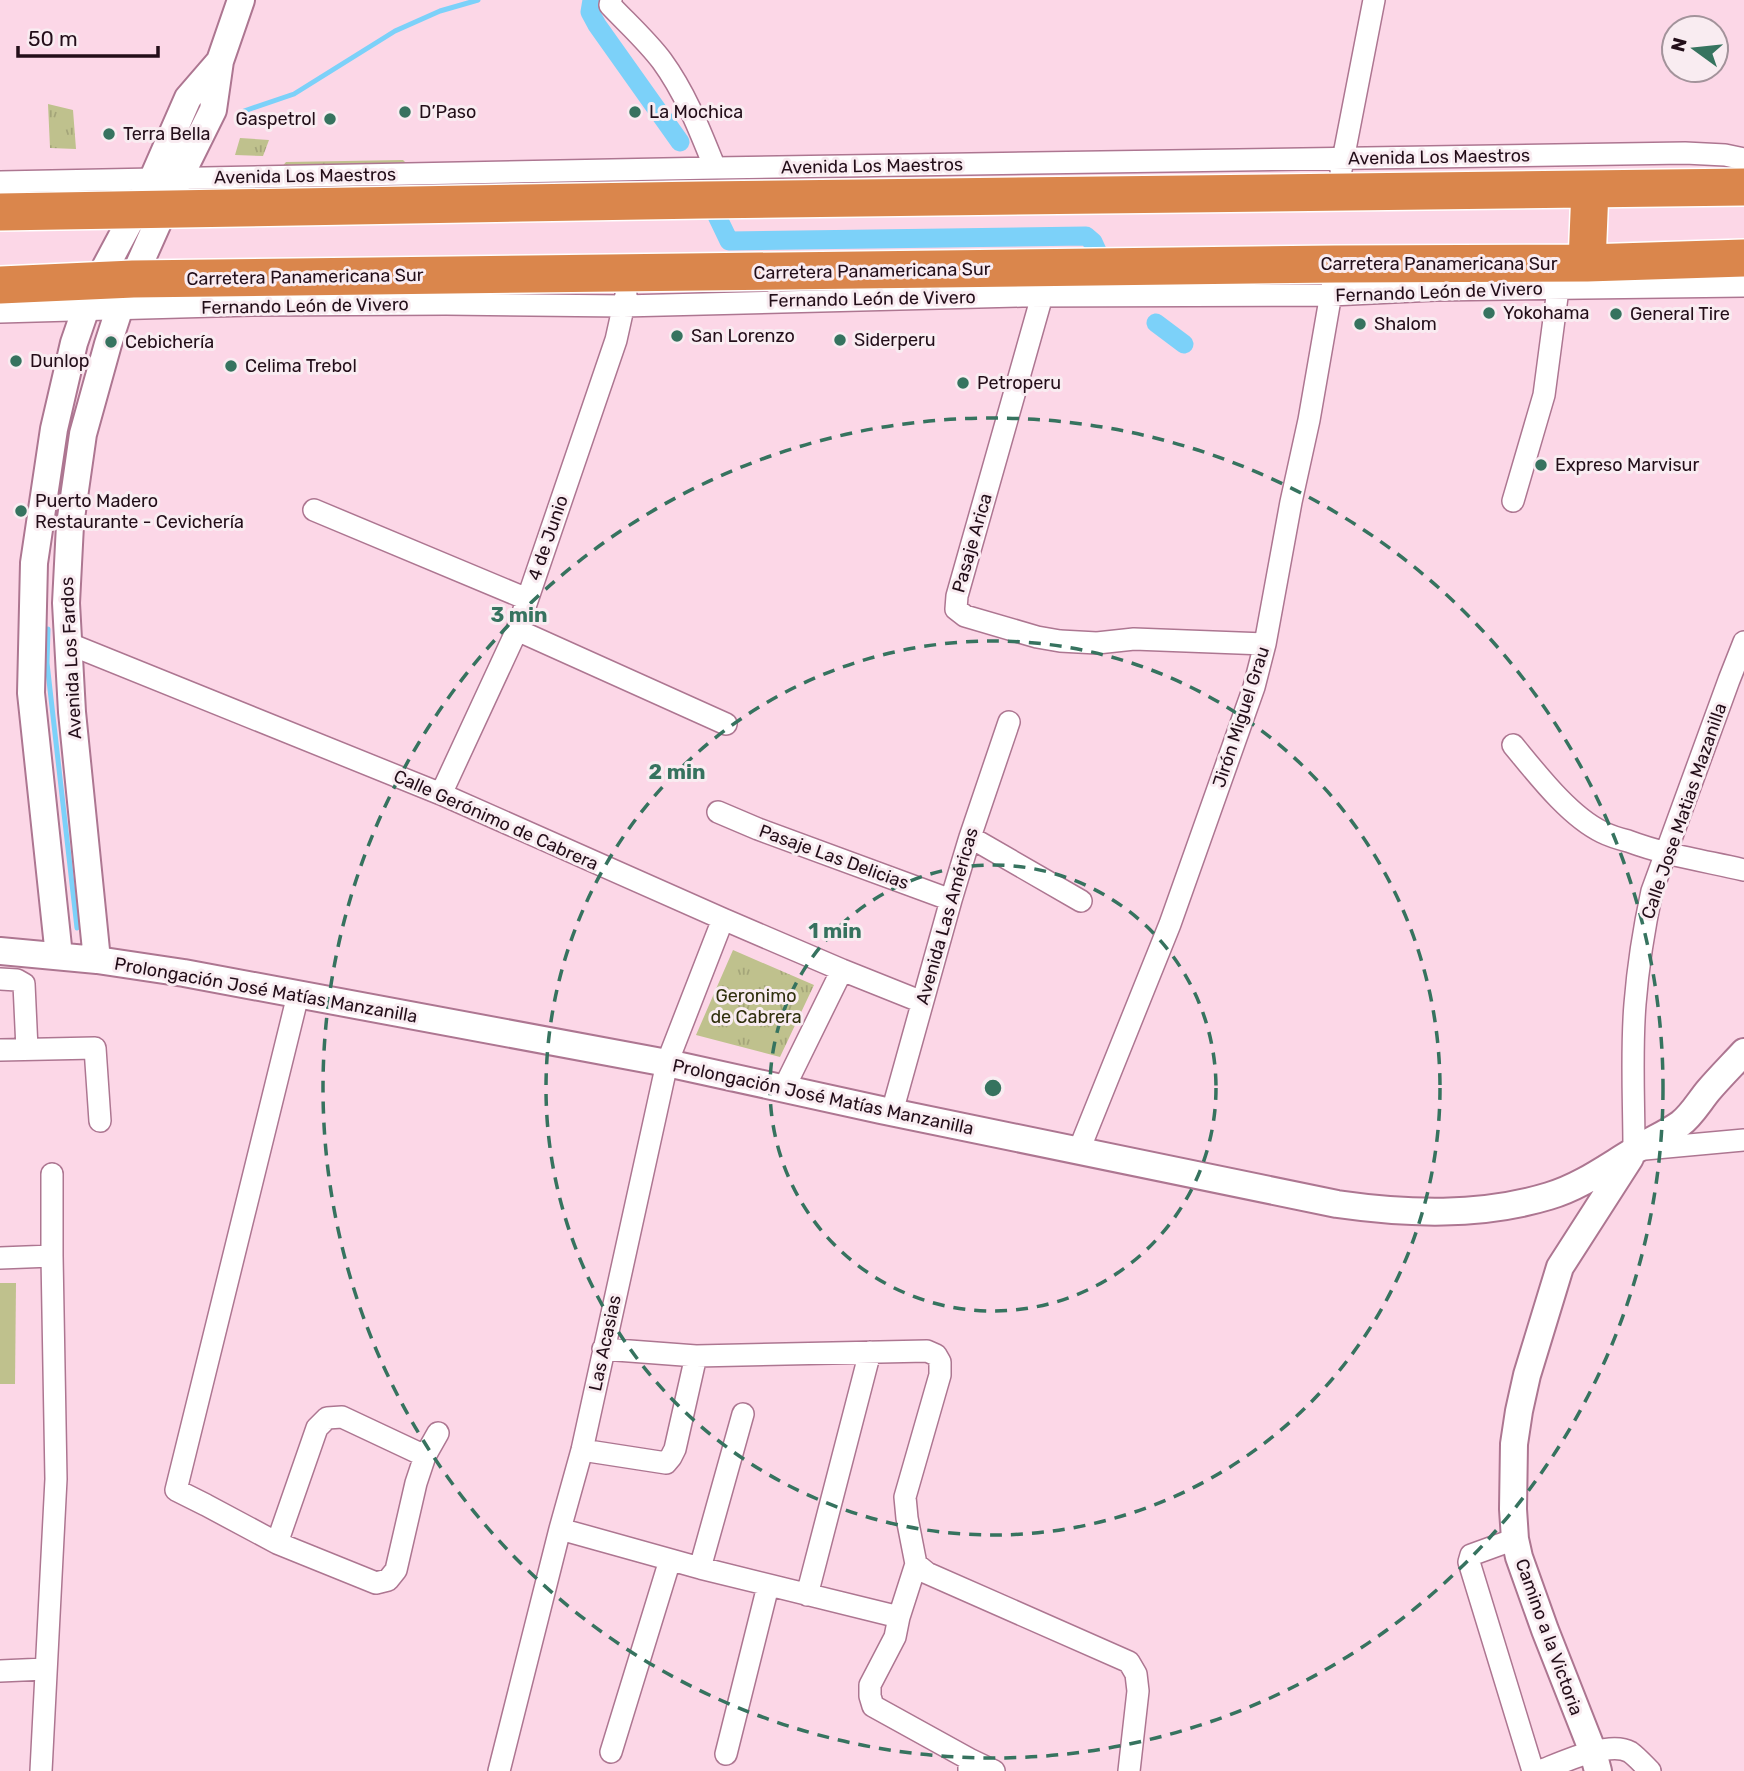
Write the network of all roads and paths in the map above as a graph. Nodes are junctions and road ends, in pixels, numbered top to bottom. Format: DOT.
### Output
graph roads {
  1 [pos="242,0"];
  2 [pos="611,0"];
  3 [pos="1374,0"];
  4 [pos="1744,159"];
  5 [pos="1340,175"];
  6 [pos="0,182"];
  7 [pos="708,184"];
  8 [pos="1744,187"];
  9 [pos="1590,189"];
  10 [pos="158,194"];
  11 [pos="0,212"];
  12 [pos="1744,258"];
  13 [pos="1569,271"];
  14 [pos="1333,280"];
  15 [pos="1051,282"];
  16 [pos="0,285"];
  17 [pos="1744,286"];
  18 [pos="627,290"];
  19 [pos="109,295"];
  20 [pos="0,312"];
  21 [pos="54,429"];
  22 [pos="83,434"];
  23 [pos="1513,501"];
  24 [pos="314,510"];
  25 [pos="527,599"];
  26 [pos="517,630"];
  27 [pos="1744,642"];
  28 [pos="67,643"];
  29 [pos="1265,644"];
  30 [pos="1009,722"];
  31 [pos="726,724"];
  32 [pos="1513,745"];
  33 [pos="441,794"];
  34 [pos="718,812"];
  35 [pos="970,837"];
  36 [pos="1666,852"];
  37 [pos="1744,870"];
  38 [pos="951,900"];
  39 [pos="1081,901"];
  40 [pos="723,919"];
  41 [pos="0,951"];
  42 [pos="59,956"];
  43 [pos="97,960"];
  44 [pos="842,970"];
  45 [pos="0,979"];
  46 [pos="298,995"];
  47 [pos="922,1002"];
  48 [pos="27,1049"];
  49 [pos="0,1050"];
  50 [pos="1744,1052"];
  51 [pos="667,1063"];
  52 [pos="784,1088"];
  53 [pos="892,1112"];
  54 [pos="100,1121"];
  55 [pos="1744,1140"];
  56 [pos="1079,1150"];
  57 [pos="1634,1150"];
  58 [pos="52,1174"];
  59 [pos="52,1256"];
  60 [pos="0,1258"];
  61 [pos="603,1349"];
  62 [pos="870,1352"];
  63 [pos="696,1356"];
  64 [pos="743,1414"];
  65 [pos="438,1433"];
  66 [pos="582,1450"];
  67 [pos="425,1456"];
  68 [pos="560,1529"];
  69 [pos="1515,1539"];
  70 [pos="277,1543"];
  71 [pos="670,1560"];
  72 [pos="916,1564"];
  73 [pos="701,1569"];
  74 [pos="768,1586"];
  75 [pos="807,1595"];
  76 [pos="899,1617"];
  77 [pos="45,1669"];
  78 [pos="0,1671"];
  79 [pos="611,1752"];
  80 [pos="726,1754"];
  81 [pos="1595,1761"];
  82 [pos="969,1765"];
  83 [pos="41,1771"];
  84 [pos="499,1771"];
  85 [pos="994,1771"];
  86 [pos="1129,1771"];
  87 [pos="1533,1771"];
  88 [pos="1539,1771"];
  89 [pos="1650,1771"];
  1 -- 10 [label="street"];
  2 -- 7 [label="street"];
  3 -- 5 [label="street"];
  4 -- 5 [label="street, Avenida Los Maestros"];
  5 -- 7 [label="street, Avenida Los Maestros"];
  5 -- 7 [label="highway"];
  5 -- 9 [label="highway"];
  6 -- 10 [label="street"];
  7 -- 10 [label="highway"];
  8 -- 9 [label="highway"];
  9 -- 13 [label="highway"];
  10 -- 11 [label="highway"];
  10 -- 19 [label="street"];
  10 -- 19 [label="street"];
  12 -- 13 [label="highway, Carretera Panamericana Sur"];
  13 -- 14 [label="highway, Carretera Panamericana Sur"];
  13 -- 17 [label="street, Fernando León de Vivero"];
  13 -- 23 [label="street"];
  14 -- 15 [label="street, Fernando León de Vivero"];
  14 -- 15 [label="highway, Carretera Panamericana Sur"];
  14 -- 29 [label="street, Jirón Miguel Grau"];
  15 -- 18 [label="highway, Carretera Panamericana Sur"];
  15 -- 29 [label="street, Pasaje Arica"];
  16 -- 19 [label="highway, Carretera Panamericana Sur"];
  18 -- 19 [label="highway, Carretera Panamericana Sur"];
  18 -- 25 [label="street, 4 de Junio"];
  19 -- 20 [label="street"];
  19 -- 21 [label="street, Avenida Los Fardos"];
  19 -- 22 [label="street, Avenida Los Fardos"];
  21 -- 22 [label="street"];
  21 -- 42 [label="street, Avenida Los Fardos"];
  22 -- 28 [label="street, Avenida Los Fardos"];
  24 -- 25 [label="street"];
  25 -- 26 [label="street, 4 de Junio"];
  26 -- 31 [label="street"];
  26 -- 33 [label="street, 4 de Junio"];
  27 -- 36 [label="street, Calle Jose Matias Mazanilla"];
  28 -- 33 [label="street, Calle Gerónimo de Cabrera"];
  28 -- 43 [label="street, Avenida Los Fardos"];
  29 -- 56 [label="street, Jirón Miguel Grau"];
  30 -- 35 [label="street, Avenida Las Américas"];
  32 -- 36 [label="street"];
  33 -- 40 [label="street, Calle Gerónimo de Cabrera"];
  34 -- 38 [label="street, Pasaje Las Delicias"];
  35 -- 38 [label="street, Avenida Las Américas"];
  35 -- 39 [label="street"];
  36 -- 37 [label="street"];
  36 -- 57 [label="street, Calle Jose Matias Mazanilla"];
  38 -- 47 [label="street, Avenida Las Américas"];
  40 -- 44 [label="street, Calle Gerónimo de Cabrera"];
  40 -- 51 [label="street, Las Acasias"];
  41 -- 42 [label="street, Prolongación José Matías Manzanilla"];
  42 -- 43 [label="street, Prolongación José Matías Manzanilla"];
  43 -- 46 [label="street, Prolongación José Matías Manzanilla"];
  44 -- 47 [label="street, Calle Gerónimo de Cabrera"];
  44 -- 52 [label="street"];
  45 -- 48 [label="street"];
  46 -- 51 [label="street, Prolongación José Matías Manzanilla"];
  46 -- 70 [label="street"];
  47 -- 53 [label="street, Avenida Las Américas"];
  48 -- 49 [label="street"];
  48 -- 54 [label="street"];
  50 -- 57 [label="street, Prolongación José Matías Manzanilla"];
  51 -- 52 [label="street, Prolongación José Matías Manzanilla"];
  51 -- 61 [label="street, Las Acasias"];
  52 -- 53 [label="street, Prolongación José Matías Manzanilla"];
  53 -- 56 [label="street, Prolongación José Matías Manzanilla"];
  55 -- 57 [label="street"];
  56 -- 57 [label="street, Prolongación José Matías Manzanilla"];
  57 -- 69 [label="street, Camino a la Victoria"];
  58 -- 59 [label="street"];
  59 -- 60 [label="street"];
  59 -- 77 [label="street"];
  61 -- 63 [label="street"];
  61 -- 66 [label="street, Las Acasias"];
  62 -- 63 [label="street"];
  62 -- 72 [label="street"];
  62 -- 75 [label="street"];
  63 -- 66 [label="street"];
  64 -- 73 [label="street"];
  65 -- 67 [label="street"];
  66 -- 68 [label="street, Las Acasias"];
  67 -- 70 [label="street"];
  67 -- 70 [label="street"];
  68 -- 71 [label="street"];
  68 -- 84 [label="street, Las Acasias"];
  69 -- 81 [label="street, Camino a la Victoria"];
  69 -- 87 [label="street"];
  71 -- 73 [label="street"];
  71 -- 79 [label="street"];
  72 -- 76 [label="street"];
  72 -- 86 [label="street"];
  73 -- 74 [label="street"];
  74 -- 75 [label="street"];
  74 -- 80 [label="street"];
  75 -- 76 [label="street"];
  76 -- 82 [label="street"];
  77 -- 78 [label="street"];
  77 -- 83 [label="street"];
  81 -- 88 [label="street"];
  81 -- 89 [label="street"];
  82 -- 85 [label="street"];
}
